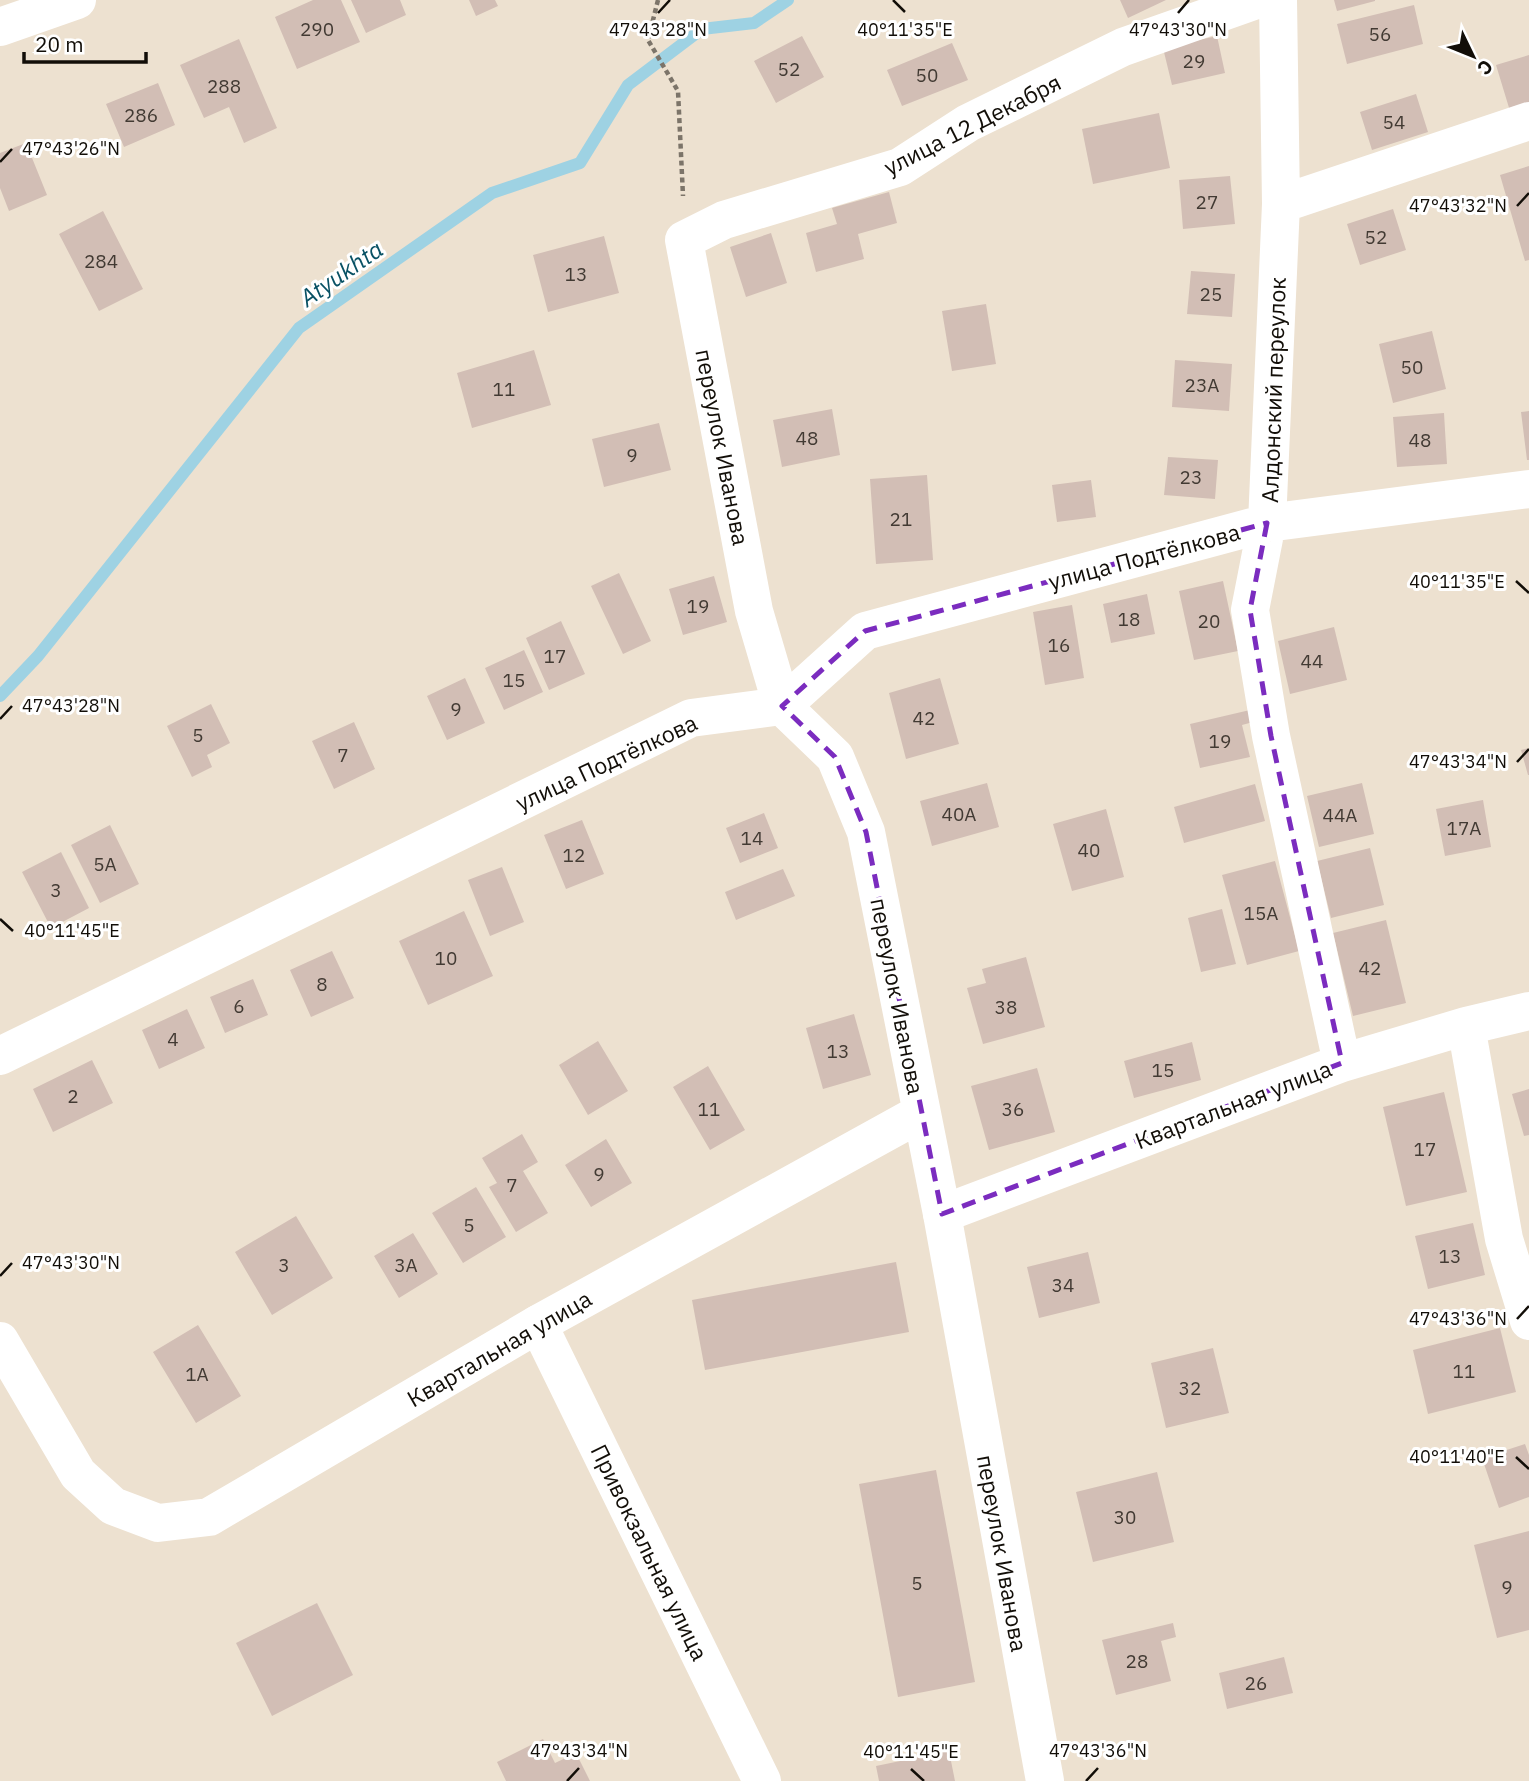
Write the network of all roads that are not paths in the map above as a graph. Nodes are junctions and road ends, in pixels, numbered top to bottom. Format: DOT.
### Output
graph roads {
  1 [pos="77,0"];
  2 [pos="1256,0"];
  3 [pos="1278,0"];
  4 [pos="0,27"];
  5 [pos="1529,121"];
  6 [pos="1281,204"];
  7 [pos="684,240"];
  8 [pos="1529,489"];
  9 [pos="1267,523"];
  10 [pos="782,706"];
  11 [pos="1529,1011"];
  12 [pos="1466,1026"];
  13 [pos="0,1056"];
  14 [pos="1342,1063"];
  15 [pos="921,1113"];
  16 [pos="942,1214"];
  17 [pos="1529,1321"];
  18 [pos="538,1324"];
  19 [pos="0,1341"];
  20 [pos="762,1781"];
  21 [pos="1045,1781"];
  1 -- 4 [label="street"];
  2 -- 7 [label="street, улица 12 Декабря"];
  3 -- 6 [label="street, Алдонский переулок"];
  5 -- 6 [label="street"];
  6 -- 9 [label="street, Алдонский переулок"];
  7 -- 10 [label="street, переулок Иванова"];
  8 -- 9 [label="street, улица Подтёлкова"];
  9 -- 10 [label="street, улица Подтёлкова"];
  9 -- 14 [label="street, Алдонский переулок"];
  10 -- 13 [label="street, улица Подтёлкова"];
  10 -- 15 [label="street, переулок Иванова"];
  11 -- 12 [label="street, Квартальная улица"];
  12 -- 14 [label="street, Квартальная улица"];
  12 -- 17 [label="street"];
  14 -- 16 [label="street, Квартальная улица"];
  15 -- 16 [label="street, переулок Иванова"];
  15 -- 18 [label="street, Квартальная улица"];
  16 -- 21 [label="street, переулок Иванова"];
  18 -- 19 [label="street, Квартальная улица"];
  18 -- 20 [label="street, Привокзальная улица"];
}
